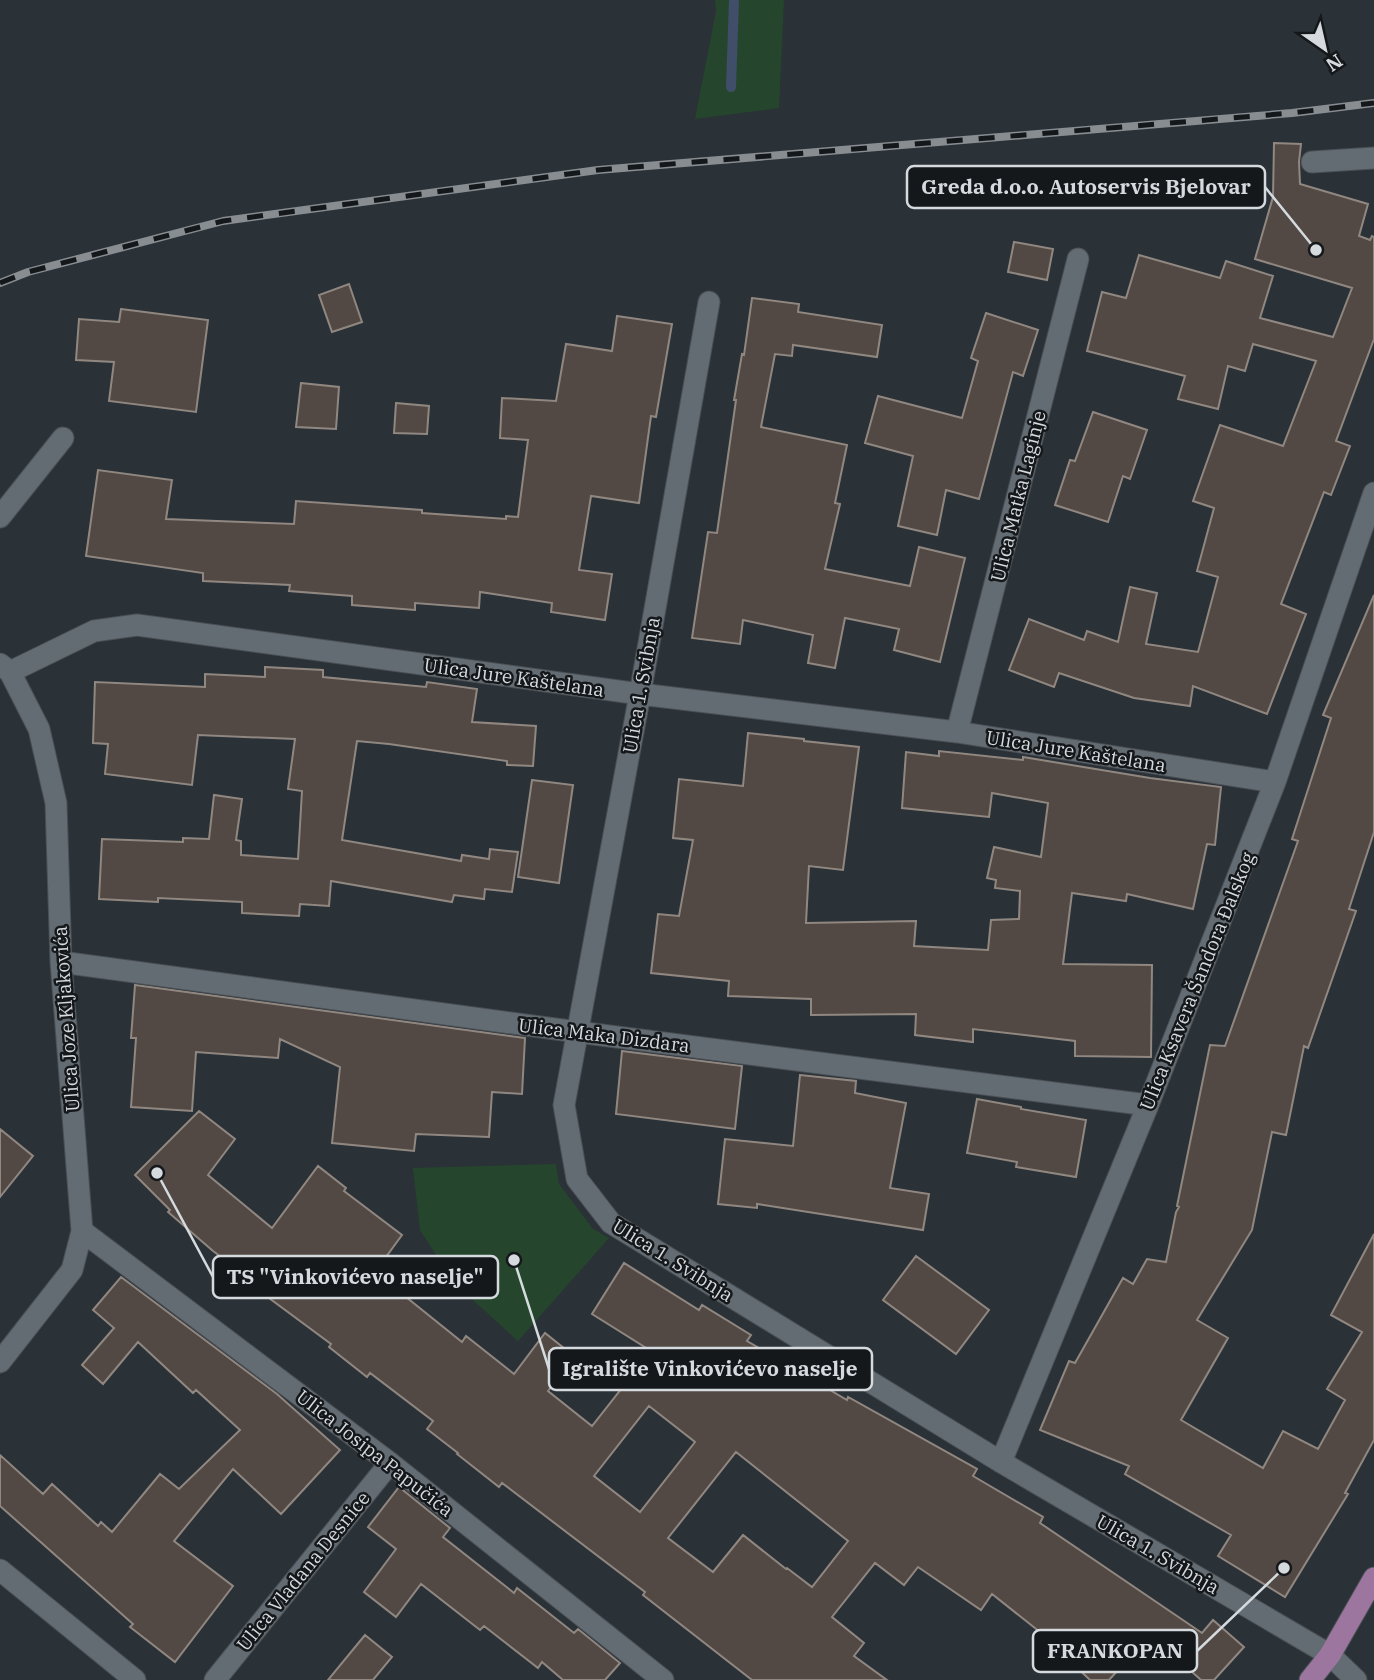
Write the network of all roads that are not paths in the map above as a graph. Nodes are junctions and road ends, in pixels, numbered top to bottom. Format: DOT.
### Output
graph roads {
  1 [pos="1374,158"];
  2 [pos="1312,162"];
  3 [pos="1078,259"];
  4 [pos="709,302"];
  5 [pos="63,438"];
  6 [pos="1374,494"];
  7 [pos="0,517"];
  8 [pos="5,668"];
  9 [pos="640,694"];
  10 [pos="957,732"];
  11 [pos="1275,782"];
  12 [pos="61,962"];
  13 [pos="578,1032"];
  14 [pos="1148,1105"];
  15 [pos="82,1231"];
  16 [pos="0,1361"];
  17 [pos="1001,1462"];
  18 [pos="390,1463"];
  19 [pos="0,1570"];
  20 [pos="1374,1578"];
  21 [pos="1330,1654"];
  22 [pos="135,1680"];
  23 [pos="215,1680"];
  24 [pos="663,1680"];
  25 [pos="1310,1680"];
  26 [pos="1356,1680"];
  1 -- 2 [label="street"];
  3 -- 10 [label="street, Ulica Matka Laginje"];
  4 -- 9 [label="street, Ulica 1. Svibnja"];
  5 -- 7 [label="street"];
  6 -- 11 [label="street, Ulica Ksavera Šandora Đalskog"];
  8 -- 9 [label="street, Ulica Jure Kaštelana"];
  8 -- 12 [label="street, Ulica Joze Kljakovića"];
  9 -- 10 [label="street, Ulica Jure Kaštelana"];
  9 -- 13 [label="street, Ulica 1. Svibnja"];
  10 -- 11 [label="street, Ulica Jure Kaštelana"];
  11 -- 14 [label="street, Ulica Ksavera Šandora Đalskog"];
  12 -- 13 [label="street, Ulica Maka Dizdara"];
  12 -- 15 [label="street, Ulica Joze Kljakovića"];
  13 -- 14 [label="street, Ulica Maka Dizdara"];
  13 -- 17 [label="street, Ulica 1. Svibnja"];
  14 -- 17 [label="street, Ulica Ksavera Šandora Đalskog"];
  15 -- 16 [label="street, Ulica Joze Kljakovića"];
  15 -- 18 [label="street, Ulica Josipa Papučića"];
  17 -- 21 [label="street, Ulica 1. Svibnja"];
  18 -- 23 [label="street, Ulica Vladana Desnice"];
  18 -- 24 [label="street, Ulica Josipa Papučića"];
  19 -- 22 [label="street"];
  20 -- 21 [label="main road"];
  21 -- 25 [label="main road"];
  21 -- 26 [label="street, Ulica 1. Svibnja"];
}
